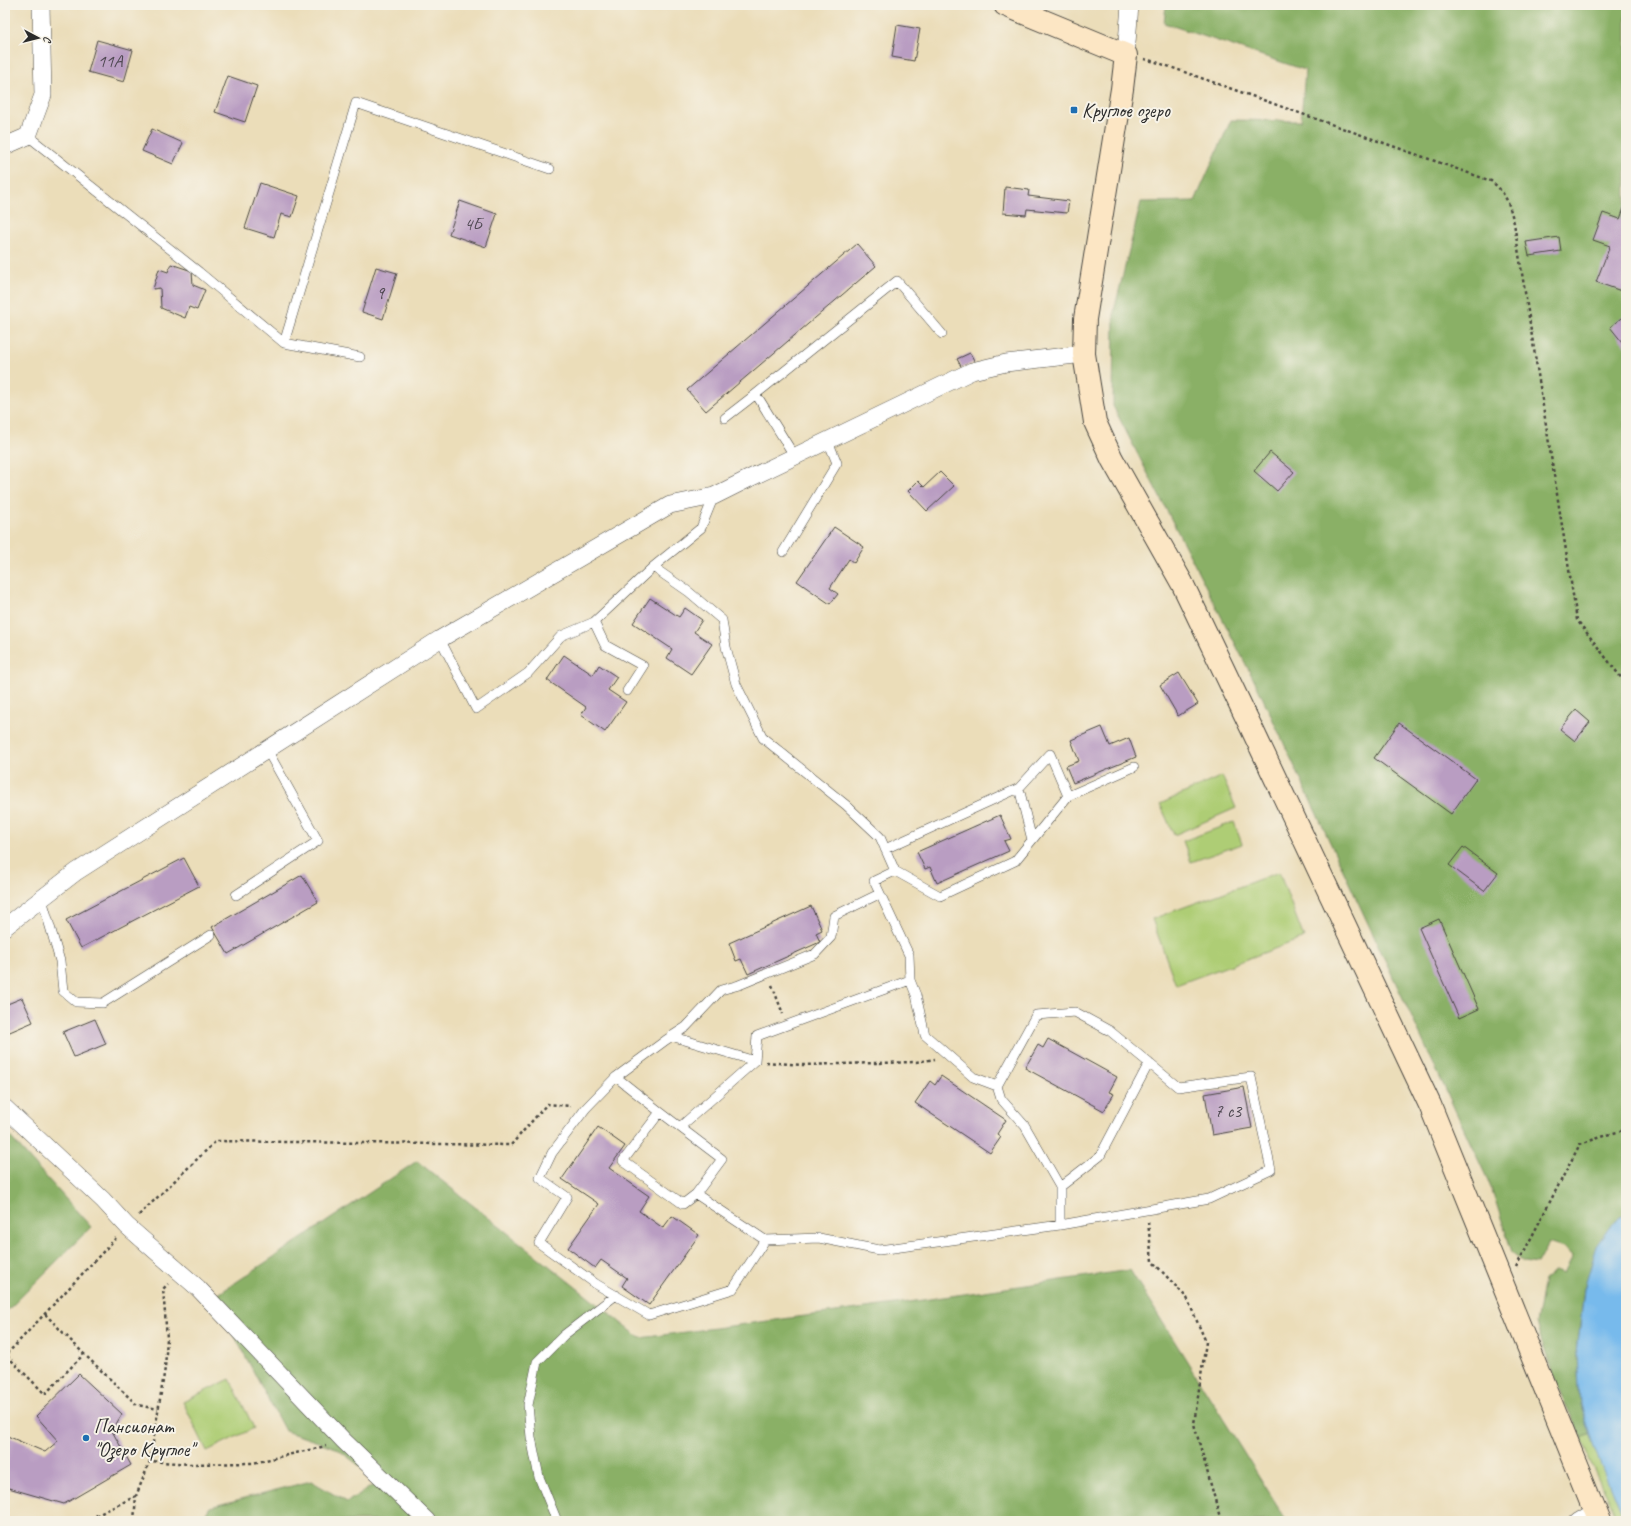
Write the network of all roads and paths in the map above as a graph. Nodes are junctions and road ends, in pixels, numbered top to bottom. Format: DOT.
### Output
graph roads {
  1 [pos="41,5"];
  2 [pos="1005,5"];
  3 [pos="1130,5"];
  4 [pos="1126,55"];
  5 [pos="28,136"];
  6 [pos="5,146"];
  7 [pos="550,170"];
  8 [pos="942,334"];
  9 [pos="284,343"];
  10 [pos="1084,354"];
  11 [pos="360,357"];
  12 [pos="756,394"];
  13 [pos="725,418"];
  14 [pos="828,441"];
  15 [pos="795,457"];
  16 [pos="714,496"];
  17 [pos="783,552"];
  18 [pos="653,567"];
  19 [pos="594,622"];
  20 [pos="440,639"];
  21 [pos="1626,684"];
  22 [pos="627,691"];
  23 [pos="267,750"];
  24 [pos="1134,767"];
  25 [pos="1019,788"];
  26 [pos="1068,796"];
  27 [pos="1032,840"];
  28 [pos="885,849"];
  29 [pos="895,871"];
  30 [pos="879,894"];
  31 [pos="236,895"];
  32 [pos="42,899"];
  33 [pos="5,927"];
  34 [pos="211,935"];
  35 [pos="768,973"];
  36 [pos="910,980"];
  37 [pos="787,1025"];
  38 [pos="671,1036"];
  39 [pos="949,1056"];
  40 [pos="755,1061"];
  41 [pos="1149,1063"];
  42 [pos="616,1077"];
  43 [pos="997,1086"];
  44 [pos="5,1108"];
  45 [pos="586,1108"];
  46 [pos="660,1112"];
  47 [pos="680,1127"];
  48 [pos="1626,1129"];
  49 [pos="1060,1187"];
  50 [pos="696,1194"];
  51 [pos="1147,1210"];
  52 [pos="1060,1225"];
  53 [pos="127,1226"];
  54 [pos="765,1240"];
  55 [pos="179,1272"];
  56 [pos="1504,1288"];
  57 [pos="616,1296"];
  58 [pos="45,1314"];
  59 [pos="84,1354"];
  60 [pos="158,1409"];
  61 [pos="344,1441"];
  62 [pos="150,1461"];
  63 [pos="136,1496"];
  64 [pos="1590,1517"];
  65 [pos="85,1521"];
  66 [pos="134,1521"];
  67 [pos="427,1521"];
  68 [pos="557,1521"];
  69 [pos="1221,1521"];
  1 -- 5 [label="street"];
  2 -- 4 [label="main road"];
  3 -- 4 [label="street"];
  4 -- 10 [label="main road"];
  4 -- 21 [label="path"];
  5 -- 6 [label="street"];
  5 -- 9 [label="lane"];
  7 -- 9 [label="lane"];
  8 -- 12 [label="lane"];
  9 -- 11 [label="lane"];
  10 -- 14 [label="street"];
  10 -- 56 [label="main road"];
  12 -- 13 [label="lane"];
  12 -- 15 [label="lane"];
  14 -- 15 [label="street"];
  14 -- 17 [label="lane"];
  15 -- 16 [label="street"];
  16 -- 18 [label="lane"];
  16 -- 20 [label="street"];
  18 -- 19 [label="lane"];
  18 -- 28 [label="lane"];
  19 -- 20 [label="lane"];
  19 -- 22 [label="lane"];
  20 -- 23 [label="street"];
  23 -- 31 [label="lane"];
  23 -- 32 [label="street"];
  24 -- 26 [label="lane"];
  25 -- 26 [label="lane"];
  25 -- 27 [label="lane"];
  25 -- 28 [label="lane"];
  26 -- 27 [label="lane"];
  27 -- 29 [label="lane"];
  28 -- 29 [label="lane"];
  29 -- 30 [label="lane"];
  30 -- 35 [label="lane"];
  30 -- 36 [label="lane"];
  32 -- 33 [label="street"];
  32 -- 34 [label="lane"];
  35 -- 37 [label="path"];
  35 -- 38 [label="lane"];
  36 -- 37 [label="lane"];
  36 -- 39 [label="lane"];
  37 -- 40 [label="lane"];
  38 -- 40 [label="lane"];
  38 -- 42 [label="lane"];
  39 -- 40 [label="path"];
  39 -- 43 [label="lane"];
  40 -- 47 [label="lane"];
  41 -- 43 [label="lane"];
  41 -- 49 [label="lane"];
  41 -- 51 [label="lane"];
  42 -- 45 [label="lane"];
  42 -- 46 [label="lane"];
  43 -- 49 [label="lane"];
  44 -- 53 [label="street"];
  45 -- 53 [label="path"];
  45 -- 57 [label="lane"];
  46 -- 47 [label="lane"];
  46 -- 50 [label="lane"];
  47 -- 50 [label="lane"];
  48 -- 56 [label="path"];
  49 -- 52 [label="lane"];
  50 -- 54 [label="lane"];
  51 -- 52 [label="lane"];
  51 -- 69 [label="path"];
  52 -- 54 [label="lane"];
  53 -- 55 [label="street"];
  53 -- 58 [label="path"];
  54 -- 57 [label="lane"];
  55 -- 60 [label="path"];
  55 -- 61 [label="street"];
  56 -- 64 [label="main road"];
  57 -- 68 [label="lane"];
  58 -- 59 [label="path"];
  58 -- 59 [label="path"];
  59 -- 60 [label="path"];
  60 -- 62 [label="path"];
  61 -- 62 [label="path"];
  61 -- 67 [label="street"];
  62 -- 63 [label="path"];
  63 -- 65 [label="path"];
  63 -- 66 [label="path"];
}
